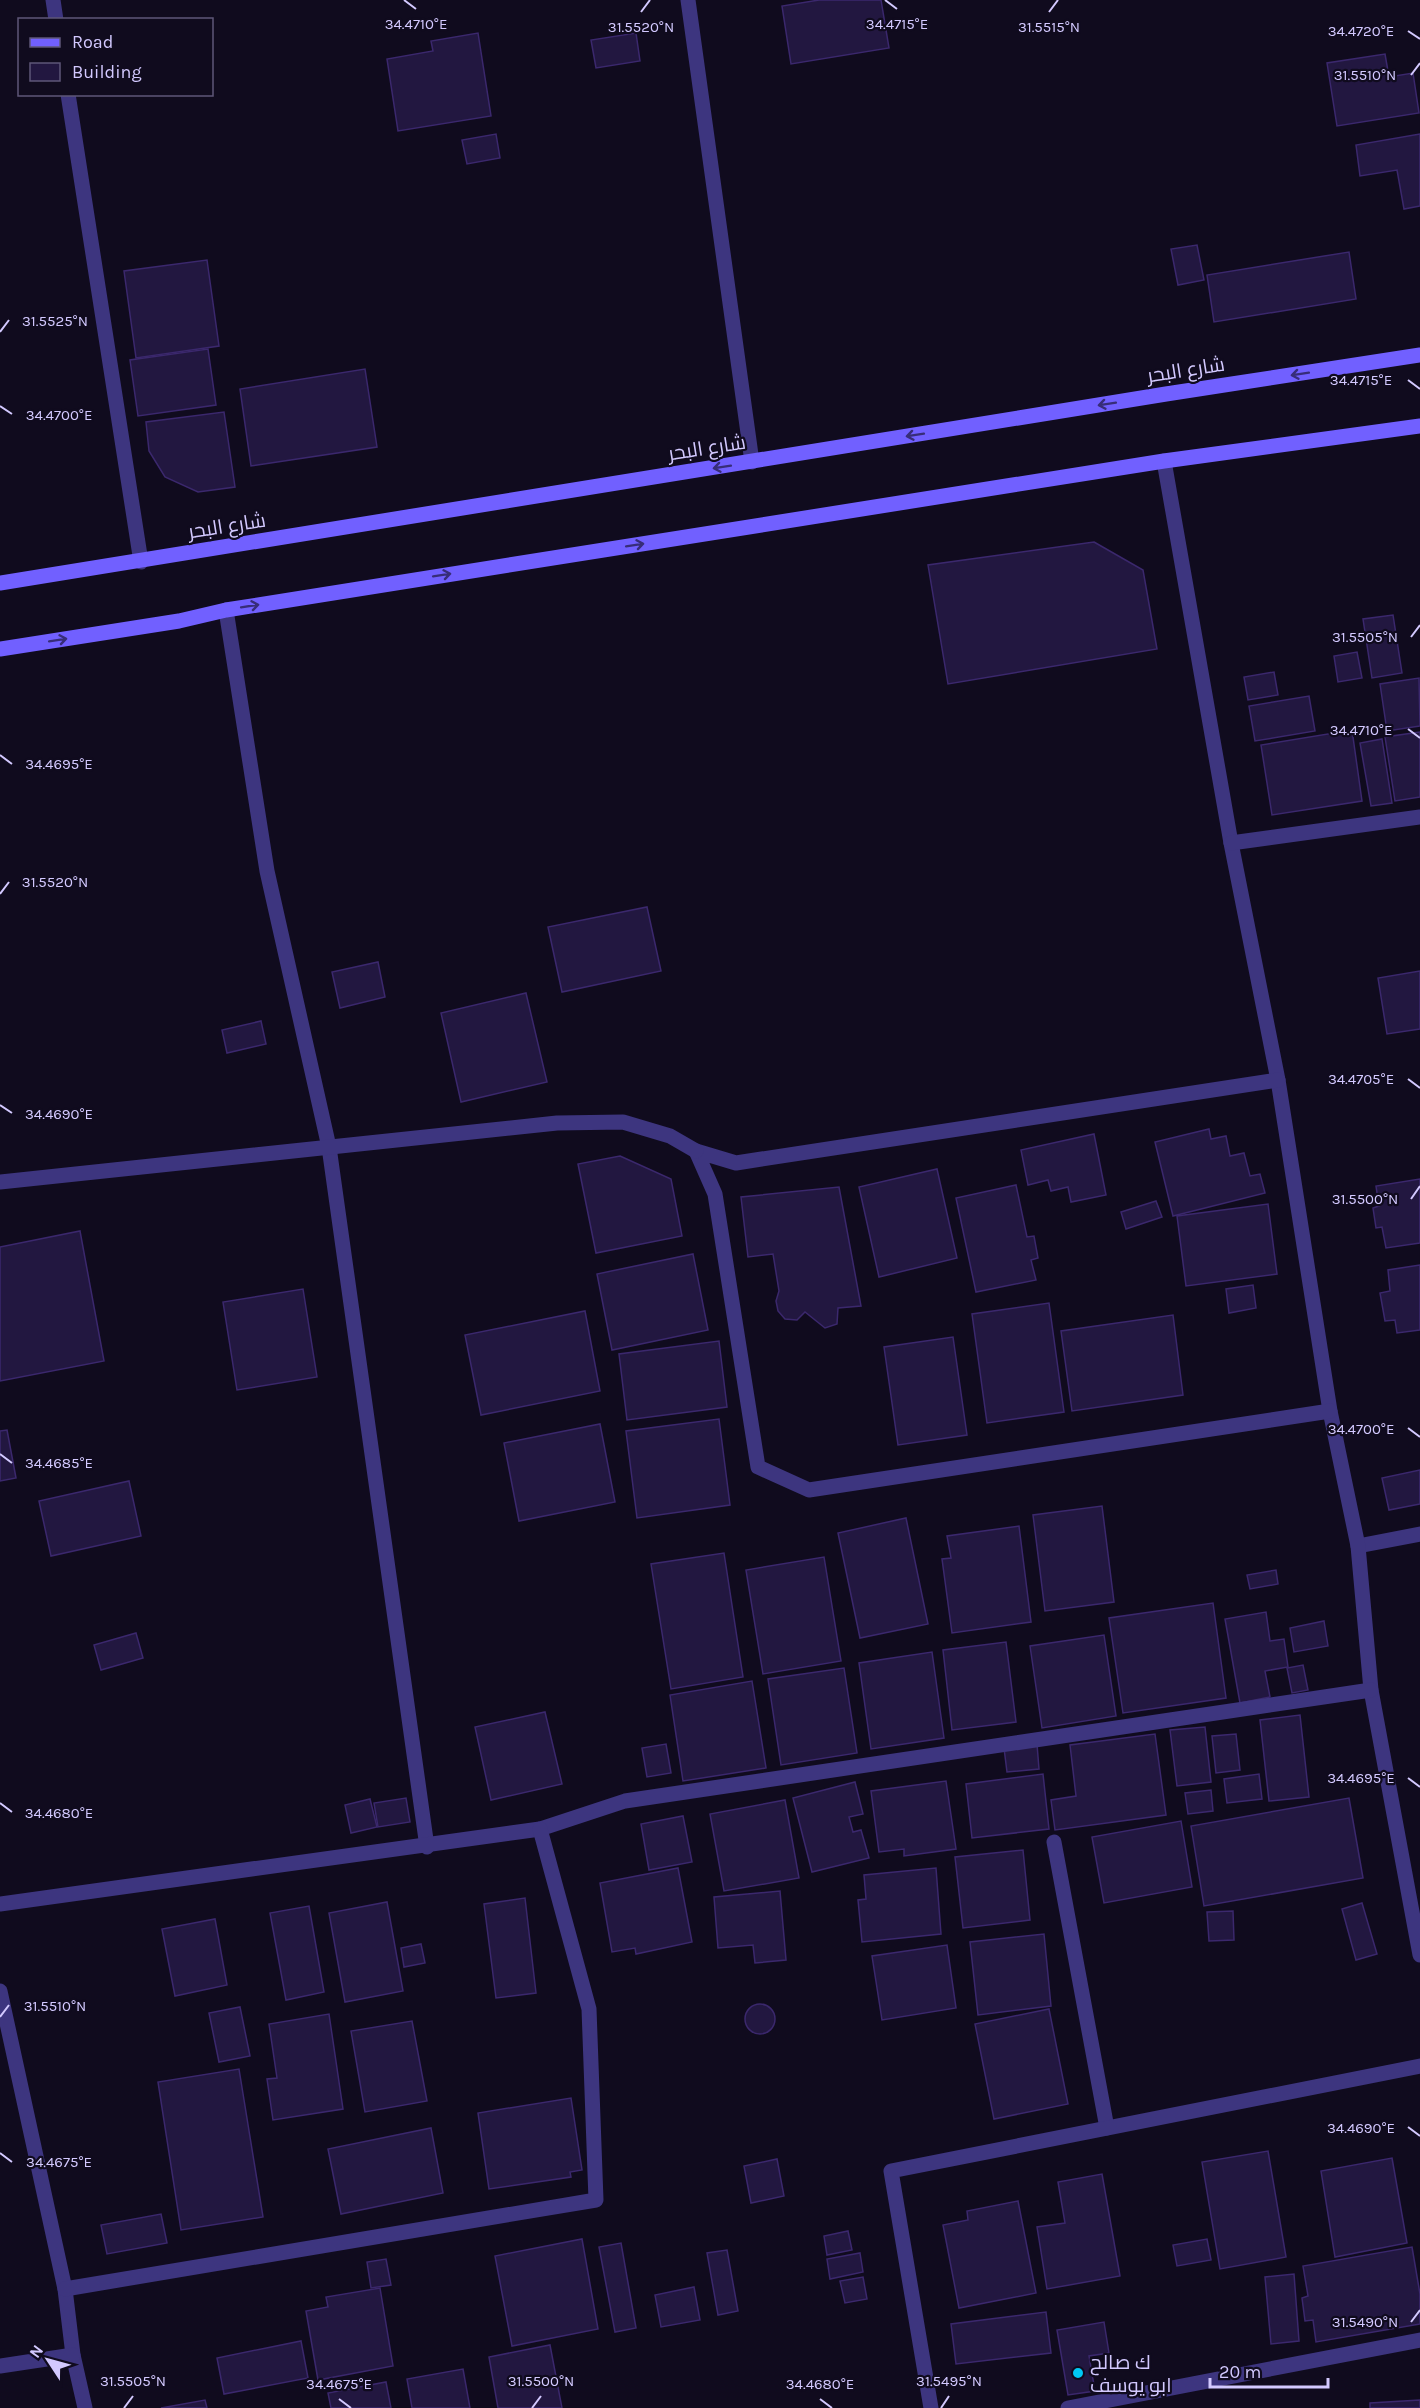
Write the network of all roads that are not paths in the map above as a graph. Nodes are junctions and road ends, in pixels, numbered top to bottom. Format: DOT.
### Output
graph roads {
  1 [pos="53,0"];
  2 [pos="688,0"];
  3 [pos="56,18"];
  4 [pos="68,96"];
  5 [pos="1420,356"];
  6 [pos="1420,426"];
  7 [pos="1164,461"];
  8 [pos="753,462"];
  9 [pos="141,562"];
  10 [pos="0,583"];
  11 [pos="226,610"];
  12 [pos="0,649"];
  13 [pos="1420,817"];
  14 [pos="1231,843"];
  15 [pos="1278,1080"];
  16 [pos="329,1147"];
  17 [pos="696,1151"];
  18 [pos="0,1182"];
  19 [pos="1330,1411"];
  20 [pos="1420,1534"];
  21 [pos="1358,1546"];
  22 [pos="1371,1690"];
  23 [pos="540,1829"];
  24 [pos="1054,1842"];
  25 [pos="427,1847"];
  26 [pos="0,1904"];
  27 [pos="1420,1955"];
  28 [pos="0,1991"];
  29 [pos="1420,2066"];
  30 [pos="1107,2128"];
  31 [pos="65,2289"];
  32 [pos="1420,2340"];
  33 [pos="73,2355"];
  34 [pos="0,2366"];
  35 [pos="85,2408"];
  36 [pos="931,2408"];
  37 [pos="1068,2408"];
  1 -- 3 [label="street"];
  2 -- 8 [label="street"];
  4 -- 9 [label="street"];
  5 -- 8 [label="main road, شارع البحر, one-way"];
  6 -- 7 [label="main road"];
  11 -- 7 [label="main road, one-way"];
  7 -- 14 [label="street"];
  8 -- 9 [label="main road, شارع البحر, one-way"];
  9 -- 10 [label="main road, شارع البحر"];
  12 -- 11 [label="main road, one-way"];
  11 -- 16 [label="street"];
  13 -- 14 [label="street"];
  14 -- 15 [label="street"];
  15 -- 17 [label="street"];
  15 -- 19 [label="street"];
  16 -- 17 [label="street"];
  16 -- 18 [label="street"];
  16 -- 25 [label="street"];
  17 -- 19 [label="street"];
  19 -- 21 [label="street"];
  20 -- 21 [label="street"];
  21 -- 22 [label="street"];
  22 -- 23 [label="street"];
  22 -- 27 [label="street"];
  23 -- 25 [label="street"];
  23 -- 31 [label="street"];
  24 -- 30 [label="street"];
  25 -- 26 [label="street"];
  28 -- 31 [label="street"];
  29 -- 30 [label="street"];
  30 -- 36 [label="street"];
  31 -- 33 [label="street"];
  32 -- 37 [label="street"];
  33 -- 34 [label="street"];
  33 -- 35 [label="street"];
}
